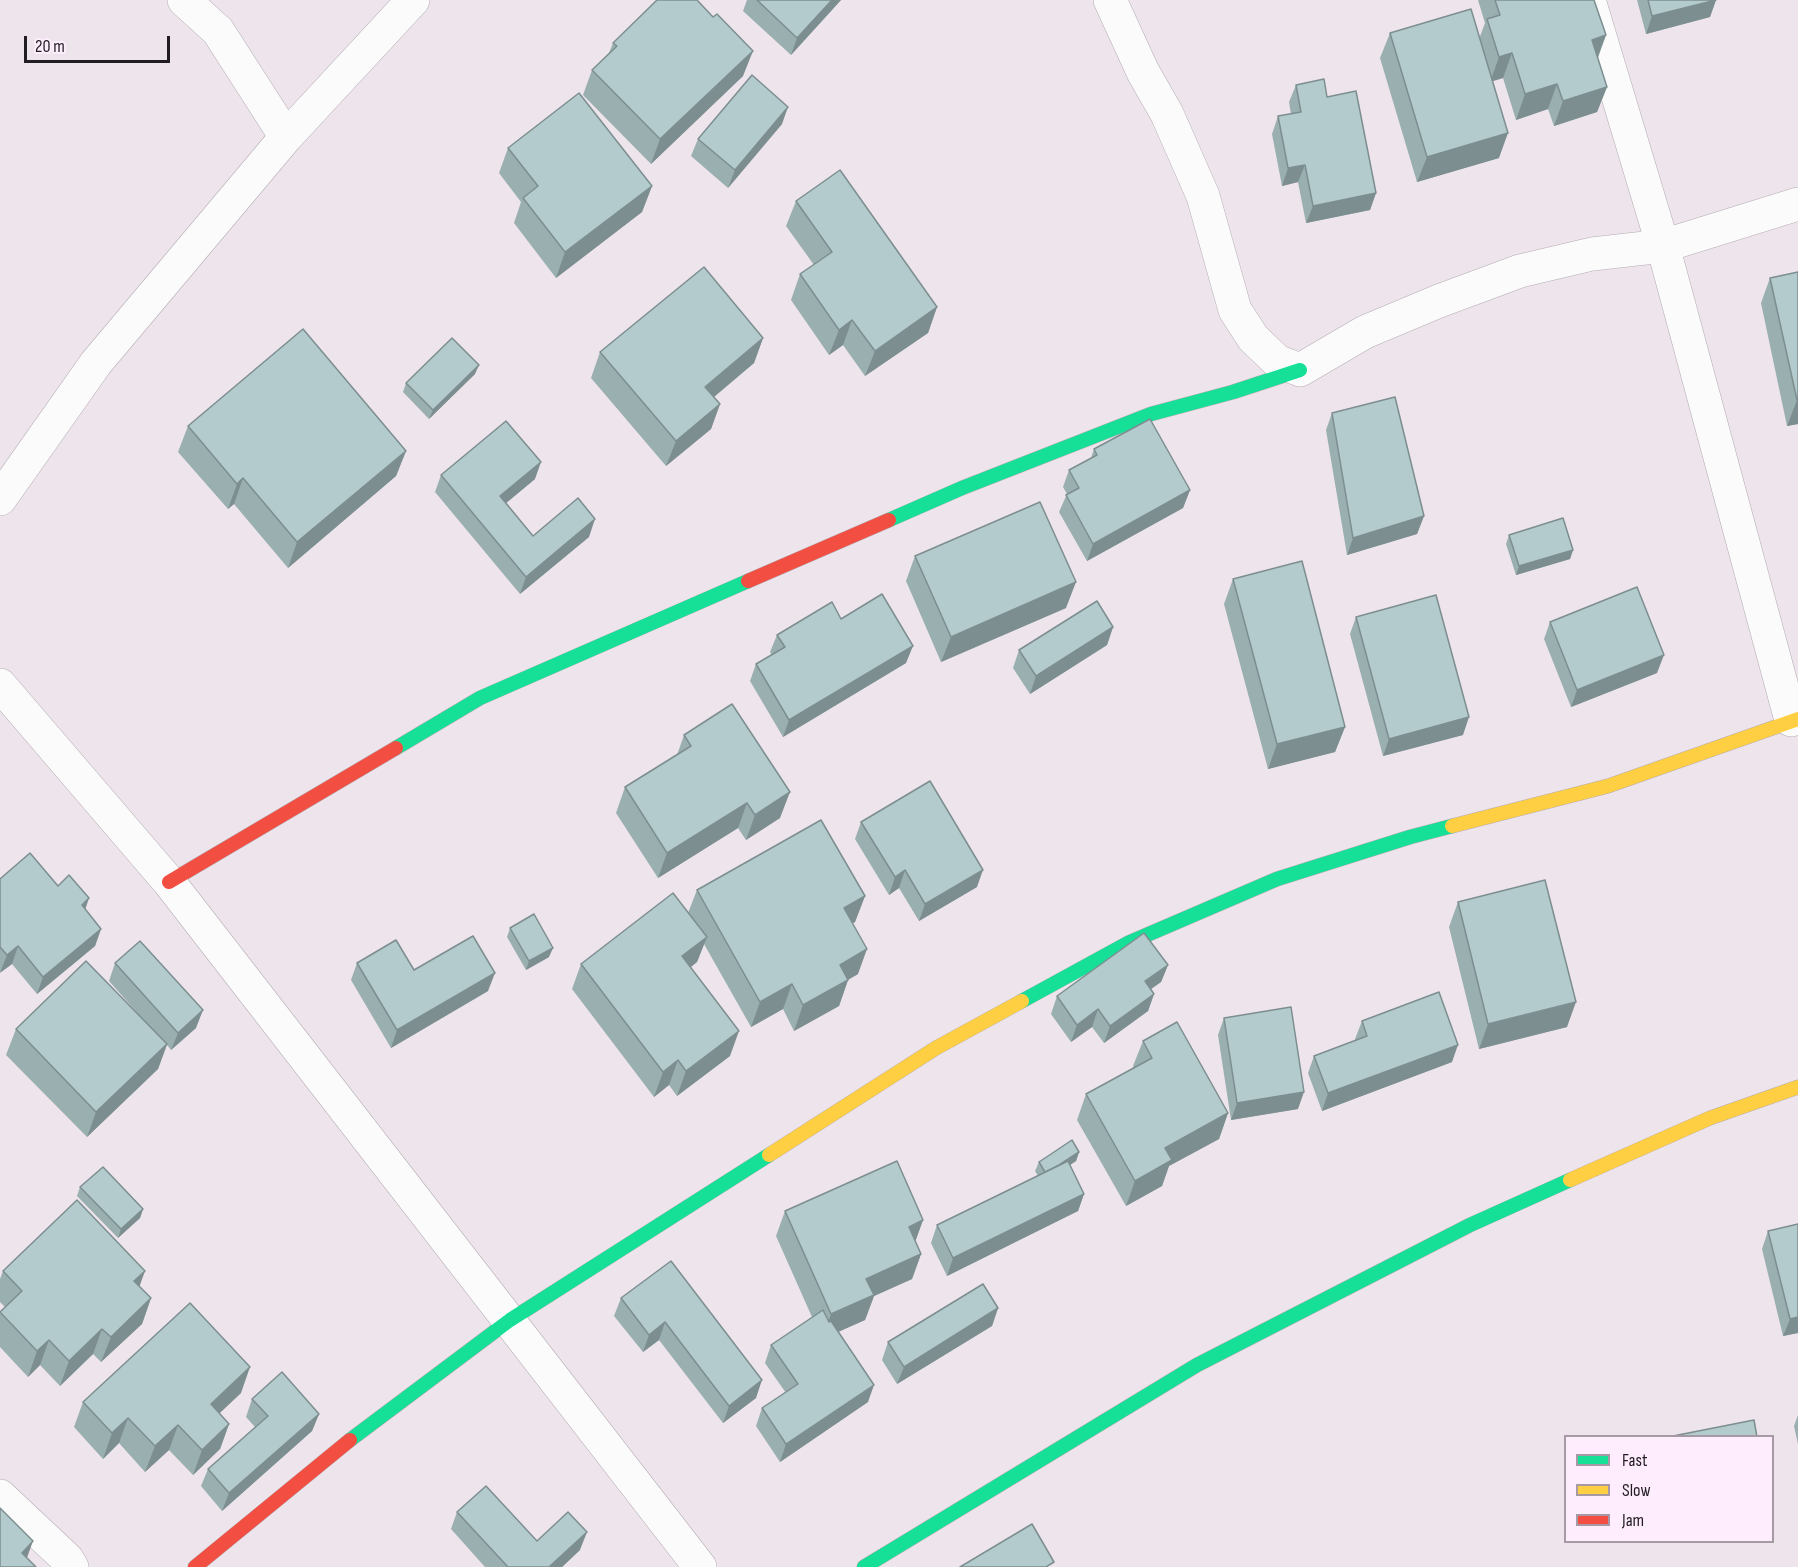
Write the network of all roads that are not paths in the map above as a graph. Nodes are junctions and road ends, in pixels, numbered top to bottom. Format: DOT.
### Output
graph roads {
  1 [pos="184,0"];
  2 [pos="413,0"];
  3 [pos="1110,0"];
  4 [pos="1589,0"];
  5 [pos="286,137"];
  6 [pos="1798,204"];
  7 [pos="1663,246"];
  8 [pos="1300,370"];
  9 [pos="0,499"];
  10 [pos="0,685"];
  11 [pos="1794,720"];
  12 [pos="169,882"];
  13 [pos="1798,1087"];
  14 [pos="510,1320"];
  15 [pos="0,1496"];
  16 [pos="72,1567"];
  17 [pos="195,1567"];
  18 [pos="700,1567"];
  19 [pos="864,1567"];
  1 -- 5 [label="street"];
  2 -- 5 [label="street"];
  3 -- 8 [label="street"];
  4 -- 7 [label="street"];
  5 -- 9 [label="street"];
  6 -- 7 [label="street"];
  7 -- 8 [label="street"];
  7 -- 11 [label="street"];
  8 -- 12 [label="street"];
  10 -- 12 [label="street"];
  11 -- 14 [label="street"];
  12 -- 14 [label="street"];
  13 -- 19 [label="street"];
  14 -- 17 [label="street"];
  14 -- 18 [label="street"];
  15 -- 16 [label="street"];
}
